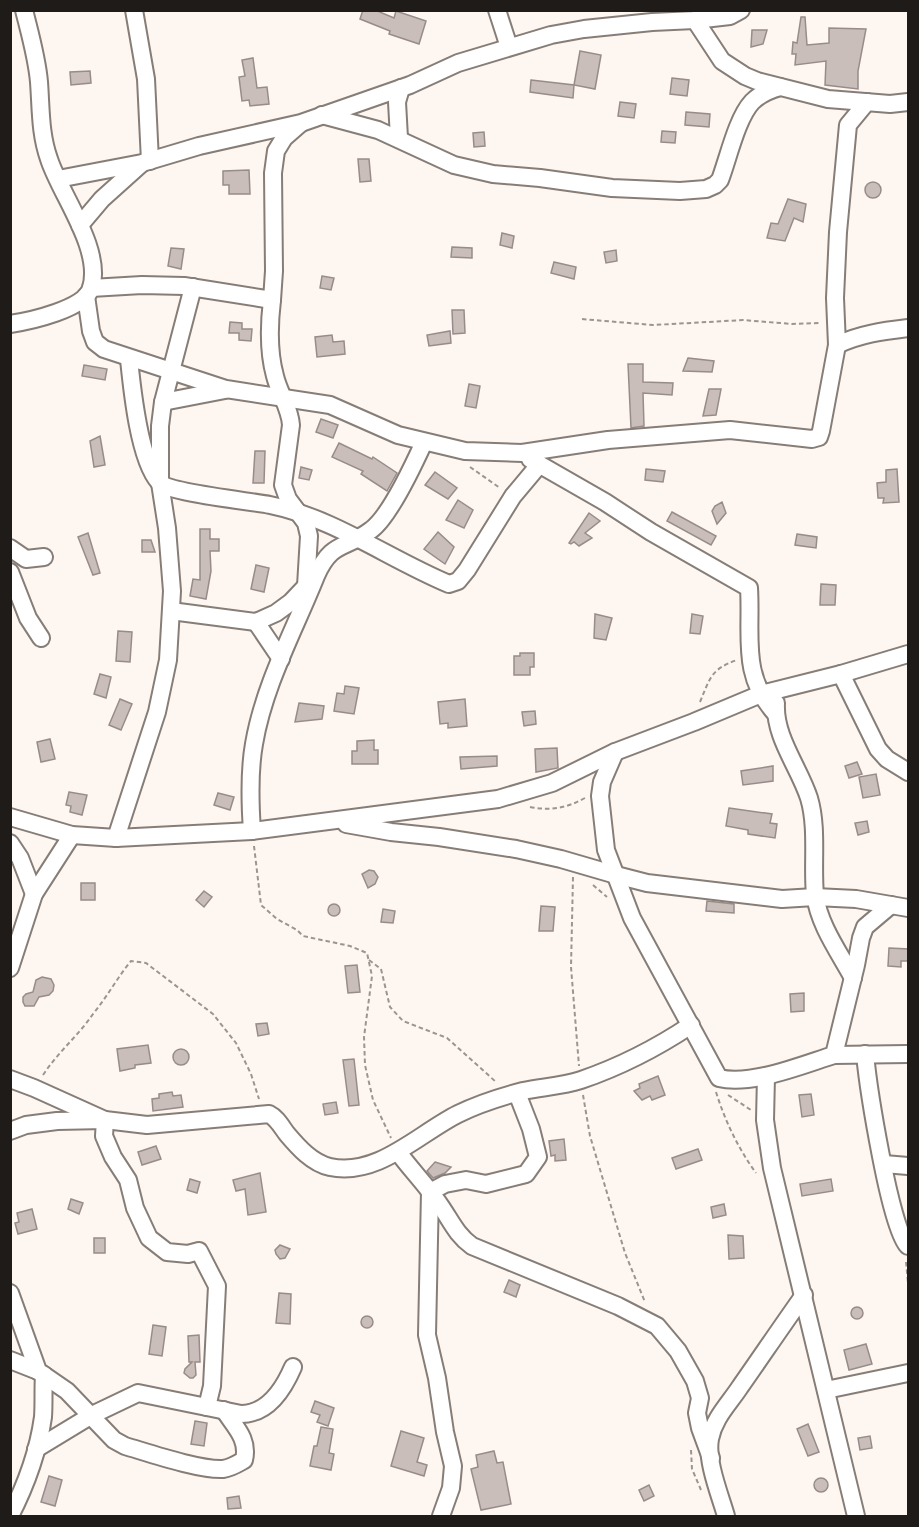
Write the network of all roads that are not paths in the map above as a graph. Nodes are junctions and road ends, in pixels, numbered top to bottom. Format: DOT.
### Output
graph roads {
  1 [pos="24,10"];
  2 [pos="134,10"];
  3 [pos="497,10"];
  4 [pos="741,10"];
  5 [pos="648,16"];
  6 [pos="618,18"];
  7 [pos="695,20"];
  8 [pos="508,47"];
  9 [pos="744,76"];
  10 [pos="780,87"];
  11 [pos="401,88"];
  12 [pos="828,99"];
  13 [pos="867,102"];
  14 [pos="909,102"];
  15 [pos="751,103"];
  16 [pos="321,115"];
  17 [pos="301,123"];
  18 [pos="848,125"];
  19 [pos="399,138"];
  20 [pos="146,162"];
  21 [pos="58,179"];
  22 [pos="80,225"];
  23 [pos="193,287"];
  24 [pos="89,292"];
  25 [pos="272,300"];
  26 [pos="11,325"];
  27 [pos="909,328"];
  28 [pos="837,345"];
  29 [pos="129,359"];
  30 [pos="171,372"];
  31 [pos="226,389"];
  32 [pos="282,398"];
  33 [pos="164,402"];
  34 [pos="424,442"];
  35 [pos="522,453"];
  36 [pos="539,465"];
  37 [pos="160,483"];
  38 [pos="299,512"];
  39 [pos="357,538"];
  40 [pos="10,548"];
  41 [pos="44,557"];
  42 [pos="10,572"];
  43 [pos="311,581"];
  44 [pos="171,610"];
  45 [pos="256,622"];
  46 [pos="41,638"];
  47 [pos="909,654"];
  48 [pos="281,659"];
  49 [pos="841,674"];
  50 [pos="780,688"];
  51 [pos="761,694"];
  52 [pos="776,714"];
  53 [pos="615,752"];
  54 [pos="909,772"];
  55 [pos="10,817"];
  56 [pos="330,821"];
  57 [pos="252,831"];
  58 [pos="72,835"];
  59 [pos="116,838"];
  60 [pos="10,843"];
  61 [pos="616,875"];
  62 [pos="34,894"];
  63 [pos="815,897"];
  64 [pos="891,905"];
  65 [pos="909,908"];
  66 [pos="10,968"];
  67 [pos="853,978"];
  68 [pos="691,1025"];
  69 [pos="909,1053"];
  70 [pos="865,1054"];
  71 [pos="834,1055"];
  72 [pos="766,1076"];
  73 [pos="10,1079"];
  74 [pos="517,1093"];
  75 [pos="105,1120"];
  76 [pos="10,1131"];
  77 [pos="398,1152"];
  78 [pos="884,1164"];
  79 [pos="909,1166"];
  80 [pos="430,1192"];
  81 [pos="909,1246"];
  82 [pos="10,1293"];
  83 [pos="804,1295"];
  84 [pos="10,1360"];
  85 [pos="293,1367"];
  86 [pos="10,1369"];
  87 [pos="41,1373"];
  88 [pos="909,1373"];
  89 [pos="826,1390"];
  90 [pos="207,1407"];
  91 [pos="224,1410"];
  92 [pos="92,1415"];
  93 [pos="36,1449"];
  94 [pos="711,1458"];
  95 [pos="10,1516"];
  96 [pos="441,1516"];
  97 [pos="726,1516"];
  98 [pos="856,1516"];
  1 -- 21 [label="street"];
  2 -- 20 [label="street"];
  3 -- 8 [label="street"];
  4 -- 7 [label="street"];
  5 -- 6 [label="street"];
  5 -- 7 [label="street"];
  6 -- 8 [label="street"];
  7 -- 9 [label="street"];
  8 -- 11 [label="street"];
  9 -- 10 [label="street"];
  9 -- 15 [label="street"];
  10 -- 12 [label="street"];
  10 -- 15 [label="street"];
  11 -- 16 [label="street"];
  11 -- 19 [label="street"];
  12 -- 13 [label="street"];
  12 -- 18 [label="street"];
  13 -- 14 [label="street"];
  13 -- 18 [label="street"];
  15 -- 19 [label="street"];
  16 -- 17 [label="street"];
  16 -- 19 [label="street"];
  17 -- 20 [label="street"];
  17 -- 25 [label="street"];
  18 -- 28 [label="street"];
  20 -- 21 [label="street"];
  20 -- 22 [label="street"];
  21 -- 22 [label="street"];
  22 -- 24 [label="street"];
  23 -- 24 [label="street"];
  23 -- 25 [label="street"];
  23 -- 30 [label="street"];
  24 -- 26 [label="street"];
  24 -- 29 [label="street"];
  25 -- 32 [label="street"];
  27 -- 28 [label="street"];
  28 -- 35 [label="street"];
  29 -- 30 [label="street"];
  29 -- 37 [label="street"];
  30 -- 31 [label="street"];
  30 -- 33 [label="street"];
  31 -- 32 [label="street"];
  31 -- 33 [label="street"];
  32 -- 34 [label="street"];
  32 -- 38 [label="street"];
  33 -- 37 [label="street"];
  34 -- 35 [label="street"];
  34 -- 39 [label="street"];
  35 -- 36 [label="street"];
  36 -- 39 [label="street"];
  36 -- 51 [label="street"];
  37 -- 38 [label="street"];
  37 -- 44 [label="street"];
  38 -- 39 [label="street"];
  38 -- 43 [label="street"];
  39 -- 43 [label="street"];
  40 -- 41 [label="street"];
  42 -- 46 [label="street"];
  43 -- 45 [label="street"];
  43 -- 48 [label="street"];
  44 -- 45 [label="street"];
  44 -- 59 [label="street"];
  45 -- 48 [label="street"];
  47 -- 49 [label="street"];
  48 -- 57 [label="street"];
  49 -- 50 [label="street"];
  49 -- 54 [label="street"];
  50 -- 51 [label="street"];
  50 -- 52 [label="street"];
  51 -- 52 [label="street"];
  51 -- 53 [label="street"];
  52 -- 63 [label="street"];
  53 -- 56 [label="street"];
  53 -- 61 [label="street"];
  55 -- 58 [label="street"];
  56 -- 57 [label="street"];
  56 -- 61 [label="street"];
  57 -- 59 [label="street"];
  58 -- 59 [label="street"];
  58 -- 62 [label="street"];
  60 -- 62 [label="street"];
  61 -- 63 [label="street"];
  61 -- 68 [label="street"];
  62 -- 66 [label="street"];
  63 -- 64 [label="street"];
  63 -- 67 [label="street"];
  64 -- 65 [label="street"];
  64 -- 67 [label="street"];
  67 -- 71 [label="street"];
  68 -- 72 [label="street"];
  68 -- 74 [label="street"];
  69 -- 70 [label="street"];
  70 -- 71 [label="street"];
  70 -- 78 [label="street"];
  71 -- 72 [label="street"];
  72 -- 83 [label="street"];
  73 -- 75 [label="street"];
  74 -- 77 [label="street"];
  74 -- 80 [label="street"];
  75 -- 76 [label="street"];
  75 -- 77 [label="street"];
  75 -- 90 [label="street"];
  77 -- 80 [label="street"];
  78 -- 79 [label="street"];
  78 -- 81 [label="street"];
  80 -- 94 [label="street"];
  80 -- 96 [label="street"];
  82 -- 87 [label="street"];
  83 -- 89 [label="street"];
  83 -- 94 [label="street"];
  84 -- 87 [label="street"];
  85 -- 91 [label="street"];
  86 -- 87 [label="street"];
  87 -- 92 [label="street"];
  87 -- 93 [label="street"];
  88 -- 89 [label="street"];
  89 -- 98 [label="street"];
  90 -- 91 [label="street"];
  90 -- 92 [label="street"];
  91 -- 92 [label="street"];
  92 -- 93 [label="street"];
  93 -- 95 [label="street"];
  94 -- 97 [label="street"];
}
